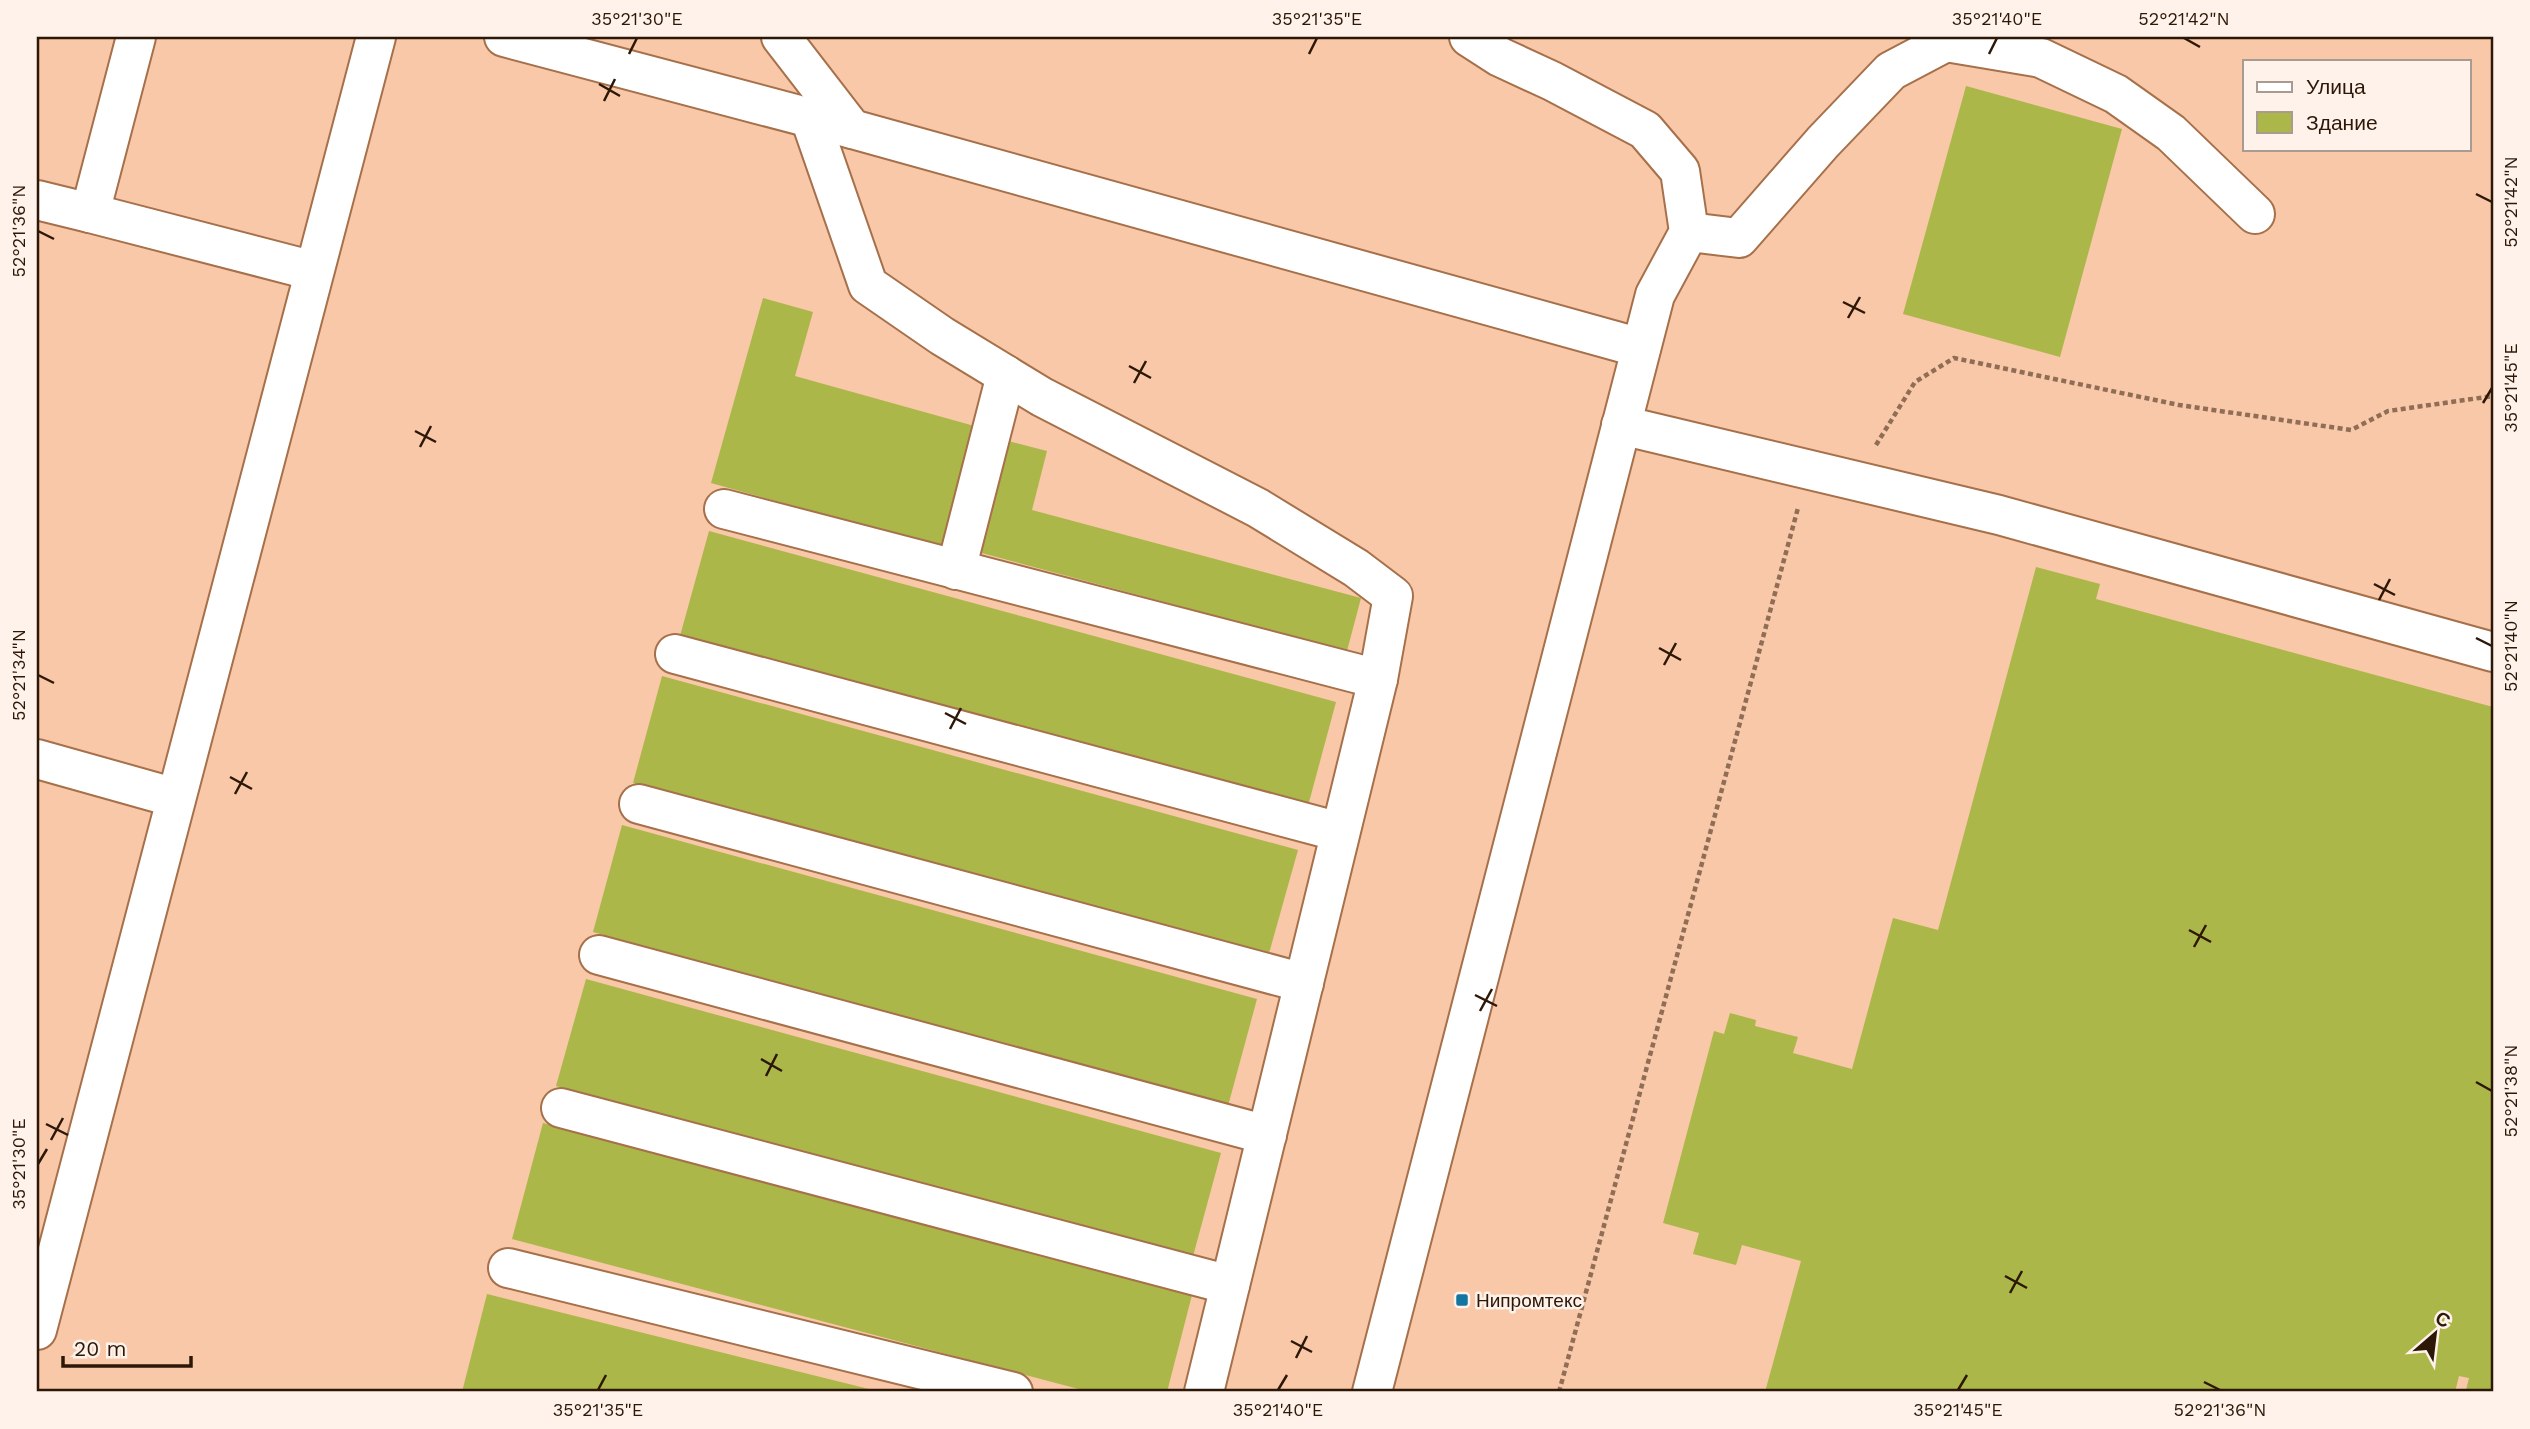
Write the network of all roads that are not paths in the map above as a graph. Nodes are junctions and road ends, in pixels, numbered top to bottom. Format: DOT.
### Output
graph roads {
  1 [pos="135,37"];
  2 [pos="376,37"];
  3 [pos="505,37"];
  4 [pos="781,37"];
  5 [pos="1469,37"];
  6 [pos="809,52"];
  7 [pos="810,118"];
  8 [pos="852,129"];
  9 [pos="37,200"];
  10 [pos="90,214"];
  11 [pos="2255,214"];
  12 [pos="1689,232"];
  13 [pos="314,271"];
  14 [pos="1641,348"];
  15 [pos="1006,375"];
  16 [pos="1621,425"];
  17 [pos="724,509"];
  18 [pos="956,570"];
  19 [pos="2493,652"];
  20 [pos="675,654"];
  21 [pos="1378,679"];
  22 [pos="37,759"];
  23 [pos="176,797"];
  24 [pos="639,804"];
  25 [pos="1340,832"];
  26 [pos="599,955"];
  27 [pos="1304,983"];
  28 [pos="561,1108"];
  29 [pos="1267,1135"];
  30 [pos="508,1268"];
  31 [pos="1230,1285"];
  32 [pos="37,1331"];
  33 [pos="1013,1392"];
  34 [pos="1204,1392"];
  35 [pos="1372,1392"];
  1 -- 10 [label="street"];
  2 -- 13 [label="street"];
  3 -- 7 [label="street"];
  4 -- 6 [label="street"];
  5 -- 12 [label="street"];
  6 -- 8 [label="street"];
  7 -- 8 [label="street"];
  7 -- 15 [label="street"];
  8 -- 14 [label="street"];
  9 -- 10 [label="street"];
  10 -- 13 [label="street"];
  11 -- 12 [label="street"];
  12 -- 14 [label="street"];
  13 -- 23 [label="street"];
  14 -- 16 [label="street"];
  15 -- 18 [label="street"];
  15 -- 21 [label="street"];
  16 -- 19 [label="street"];
  16 -- 35 [label="street"];
  17 -- 18 [label="street"];
  18 -- 21 [label="street"];
  20 -- 25 [label="street"];
  21 -- 25 [label="street"];
  22 -- 23 [label="street"];
  23 -- 32 [label="street"];
  24 -- 27 [label="street"];
  25 -- 27 [label="street"];
  26 -- 29 [label="street"];
  27 -- 29 [label="street"];
  28 -- 31 [label="street"];
  29 -- 31 [label="street"];
  30 -- 33 [label="street"];
  31 -- 34 [label="street"];
}
